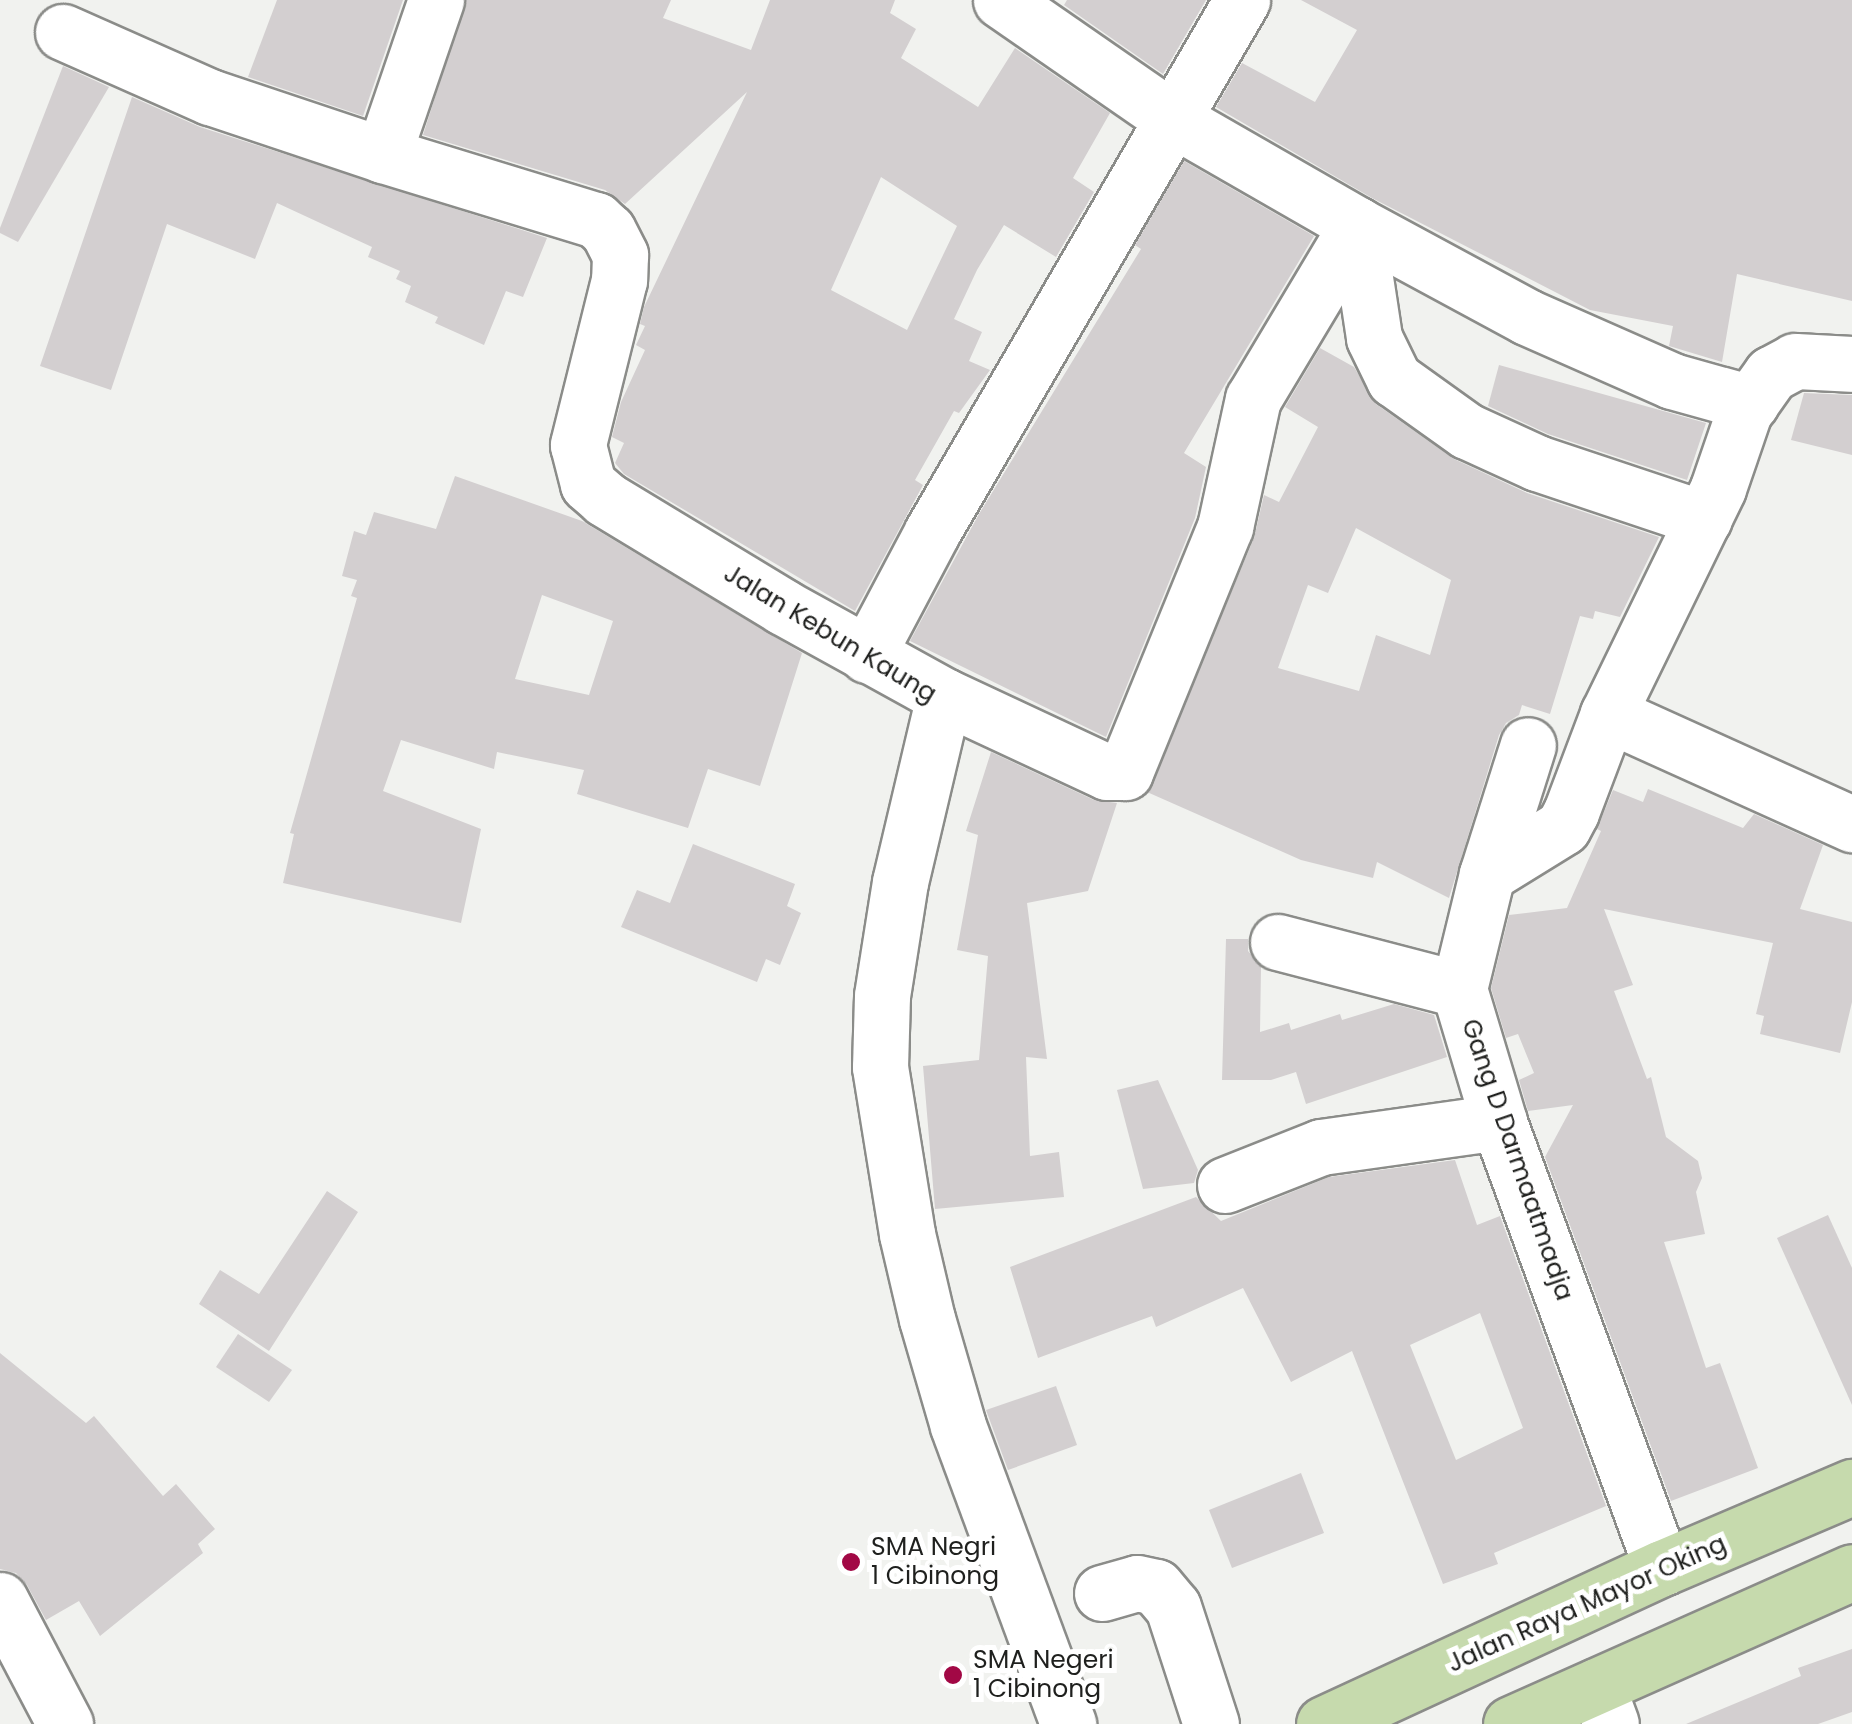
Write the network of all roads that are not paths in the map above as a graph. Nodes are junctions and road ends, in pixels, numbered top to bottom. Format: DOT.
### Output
graph roads {
  1 [pos="436,0"];
  2 [pos="1001,0"];
  3 [pos="1242,0"];
  4 [pos="63,32"];
  5 [pos="1173,119"];
  6 [pos="383,154"];
  7 [pos="1358,225"];
  8 [pos="1852,364"];
  9 [pos="1751,403"];
  10 [pos="1704,519"];
  11 [pos="866,655"];
  12 [pos="944,696"];
  13 [pos="1608,714"];
  14 [pos="1528,744"];
  15 [pos="1852,824"];
  16 [pos="1487,874"];
  17 [pos="1278,942"];
  18 [pos="1459,989"];
  19 [pos="1500,1122"];
  20 [pos="1225,1185"];
  21 [pos="1852,1487"];
  22 [pos="1662,1568"];
  23 [pos="1852,1572"];
  24 [pos="1102,1593"];
  25 [pos="0,1600"];
  26 [pos="1604,1705"];
  27 [pos="64,1724"];
  28 [pos="1068,1724"];
  29 [pos="1211,1724"];
  30 [pos="1324,1724"];
  31 [pos="1511,1724"];
  1 -- 6 [label="street"];
  2 -- 5 [label="street"];
  3 -- 5 [label="street"];
  4 -- 6 [label="street"];
  5 -- 7 [label="street"];
  5 -- 11 [label="street"];
  6 -- 11 [label="street, Jalan Kebun Kaung"];
  7 -- 9 [label="street"];
  7 -- 10 [label="street"];
  7 -- 12 [label="street"];
  8 -- 9 [label="street"];
  9 -- 10 [label="street"];
  10 -- 13 [label="street"];
  11 -- 12 [label="street, Jalan Kebun Kaung"];
  12 -- 28 [label="street, Jalan Kebun Kaung"];
  13 -- 15 [label="street"];
  13 -- 16 [label="street"];
  14 -- 16 [label="street, Gang D Darmaatmadja"];
  16 -- 18 [label="street, Gang D Darmaatmadja"];
  17 -- 18 [label="street"];
  18 -- 19 [label="street, Gang D Darmaatmadja"];
  19 -- 20 [label="street"];
  19 -- 22 [label="street, Gang D Darmaatmadja"];
  21 -- 22 [label="main road, Jalan Raya Mayor Oking"];
  22 -- 30 [label="main road, Jalan Raya Mayor Oking"];
  23 -- 26 [label="main road"];
  24 -- 29 [label="street"];
  25 -- 27 [label="street"];
  26 -- 31 [label="main road"];
}
